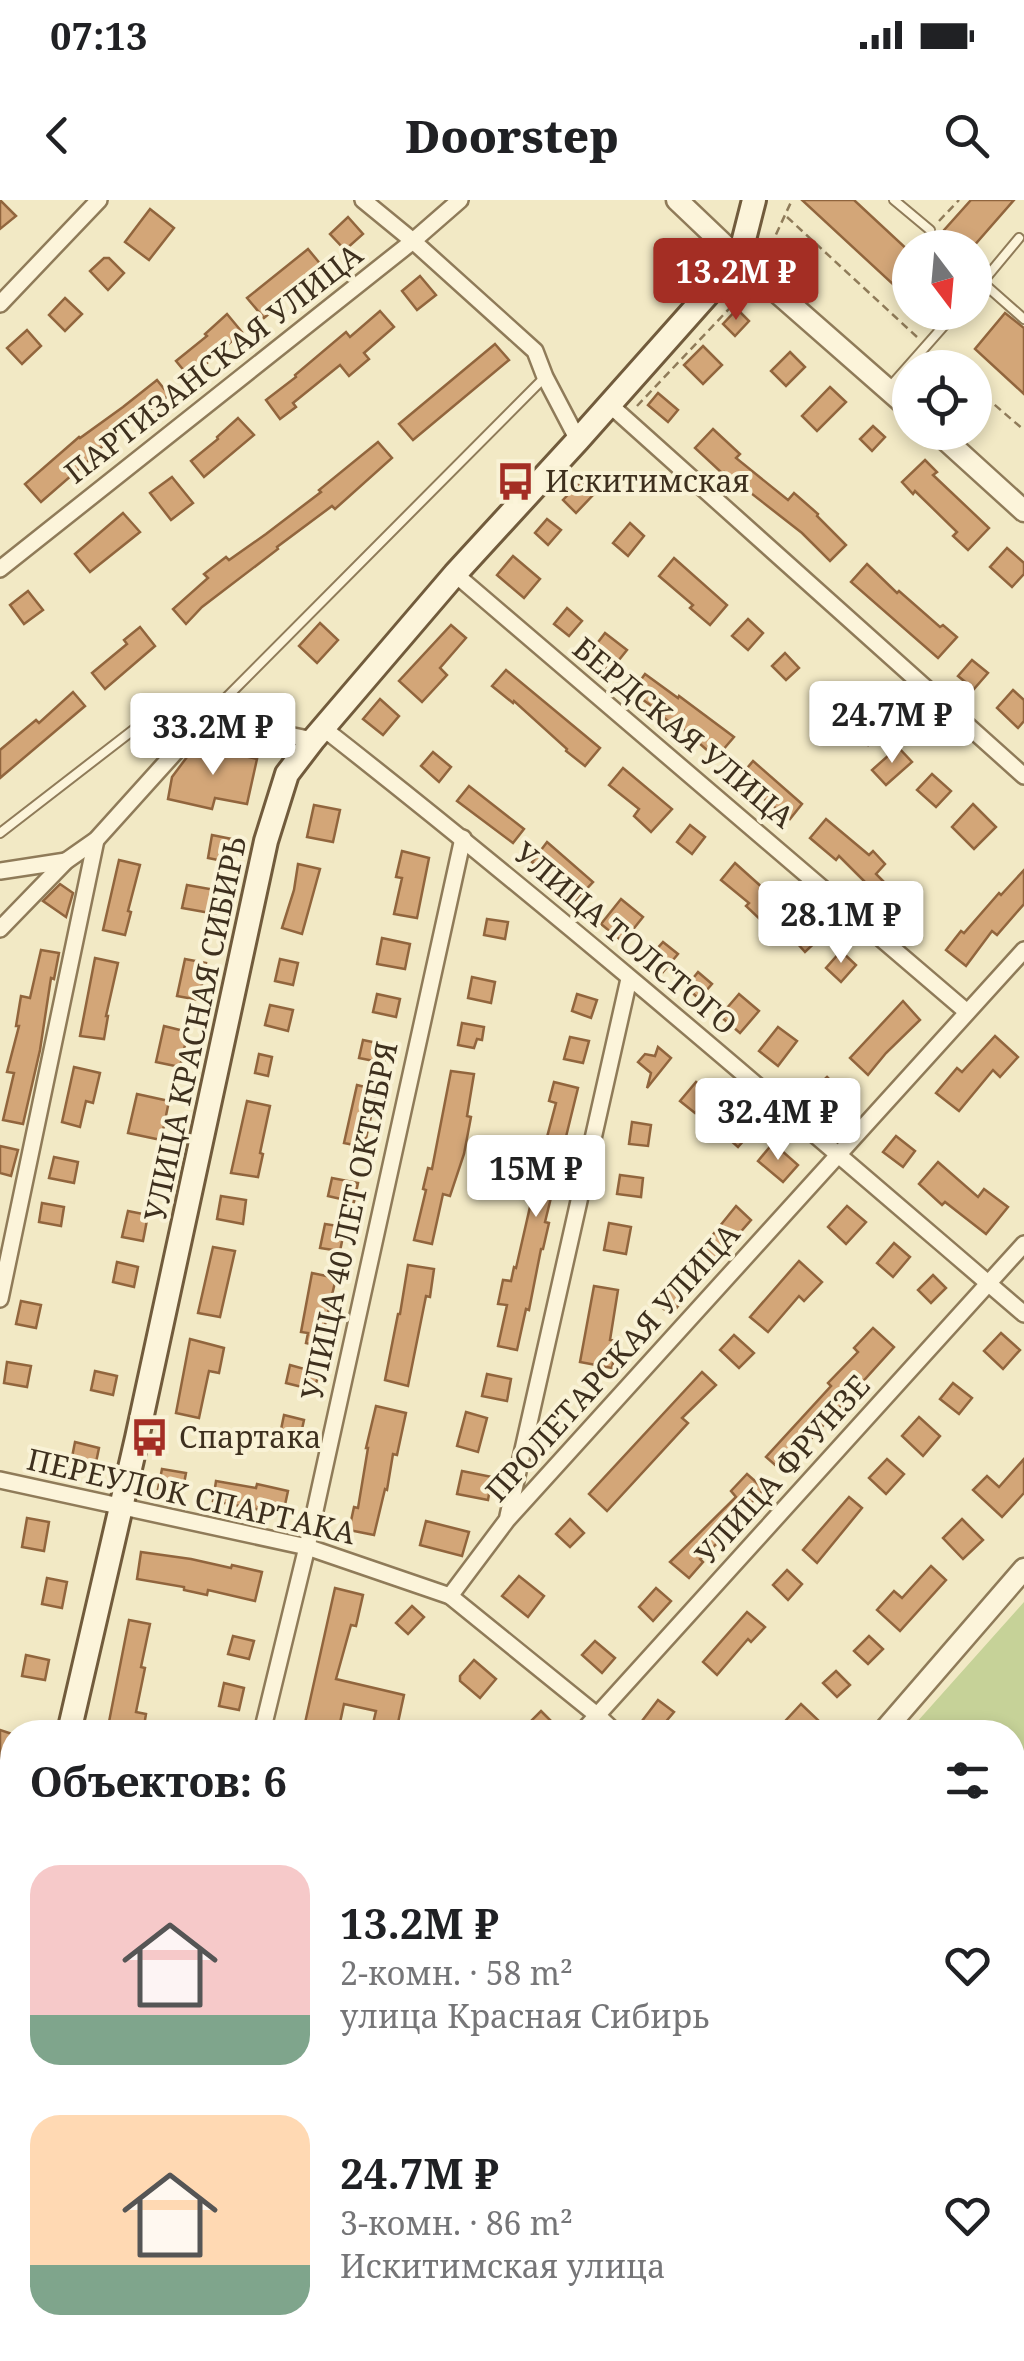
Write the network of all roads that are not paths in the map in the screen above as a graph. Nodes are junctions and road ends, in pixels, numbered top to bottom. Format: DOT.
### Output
graph roads {
  1 [pos="99,200"];
  2 [pos="363,200"];
  3 [pos="460,200"];
  4 [pos="677,200"];
  5 [pos="754,200"];
  6 [pos="894,200"];
  7 [pos="930,230"];
  8 [pos="1020,238"];
  9 [pos="413,241"];
  10 [pos="739,259"];
  11 [pos="992,270"];
  12 [pos="992,291"];
  13 [pos="0,304"];
  14 [pos="1024,319"];
  15 [pos="940,330"];
  16 [pos="545,377"];
  17 [pos="888,389"];
  18 [pos="892,393"];
  19 [pos="620,409"];
  20 [pos="578,440"];
  21 [pos="956,450"];
  22 [pos="1024,511"];
  23 [pos="0,569"];
  24 [pos="455,574"];
  25 [pos="206,718"];
  26 [pos="318,734"];
  27 [pos="1024,776"];
  28 [pos="0,833"];
  29 [pos="463,838"];
  30 [pos="96,840"];
  31 [pos="66,861"];
  32 [pos="0,871"];
  33 [pos="0,929"];
  34 [pos="1024,950"];
  35 [pos="629,979"];
  36 [pos="967,1012"];
  37 [pos="839,1154"];
  38 [pos="1024,1244"];
  39 [pos="988,1284"];
  40 [pos="1,1292"];
  41 [pos="1024,1314"];
  42 [pos="0,1480"];
  43 [pos="122,1507"];
  44 [pos="507,1520"];
  45 [pos="306,1546"];
  46 [pos="1024,1569"];
  47 [pos="450,1596"];
  48 [pos="598,1716"];
  49 [pos="72,1720"];
  50 [pos="265,1720"];
  51 [pos="594,1720"];
  52 [pos="602,1720"];
  53 [pos="893,1720"];
  1 -- 13 [label="street"];
  2 -- 9 [label="street"];
  3 -- 9 [label="street, ПАРТИЗАНСКАЯ УЛИЦА"];
  4 -- 10 [label="street"];
  5 -- 10 [label="main road, УЛИЦА КРАСНАЯ СИБИРЬ"];
  6 -- 7 [label="lane"];
  8 -- 11 [label="lane"];
  9 -- 16 [label="street"];
  9 -- 23 [label="street, ПАРТИЗАНСКАЯ УЛИЦА"];
  10 -- 17 [label="street"];
  10 -- 19 [label="main road, УЛИЦА КРАСНАЯ СИБИРЬ"];
  12 -- 14 [label="lane"];
  15 -- 17 [label="lane"];
  16 -- 20 [label="street"];
  16 -- 25 [label="lane"];
  17 -- 18 [label="street"];
  19 -- 20 [label="main road, УЛИЦА КРАСНАЯ СИБИРЬ"];
  19 -- 27 [label="street"];
  20 -- 24 [label="main road, УЛИЦА КРАСНАЯ СИБИРЬ"];
  21 -- 22 [label="street"];
  24 -- 26 [label="main road, УЛИЦА КРАСНАЯ СИБИРЬ"];
  24 -- 36 [label="street, БЕРДСКАЯ УЛИЦА"];
  25 -- 26 [label="street"];
  25 -- 28 [label="lane"];
  25 -- 30 [label="street"];
  26 -- 29 [label="street, УЛИЦА ТОЛСТОГО"];
  26 -- 43 [label="main road, УЛИЦА КРАСНАЯ СИБИРЬ"];
  29 -- 35 [label="street, УЛИЦА ТОЛСТОГО"];
  29 -- 45 [label="street, УЛИЦА 40 ЛЕТ ОКТЯБРЯ"];
  30 -- 31 [label="street"];
  30 -- 40 [label="street"];
  31 -- 32 [label="street"];
  31 -- 33 [label="street"];
  34 -- 36 [label="street, ПРОЛЕТАРСКАЯ УЛИЦА"];
  35 -- 37 [label="street, УЛИЦА ТОЛСТОГО"];
  35 -- 44 [label="street"];
  36 -- 37 [label="street, ПРОЛЕТАРСКАЯ УЛИЦА"];
  37 -- 39 [label="street, УЛИЦА ТОЛСТОГО"];
  37 -- 44 [label="street, ПРОЛЕТАРСКАЯ УЛИЦА"];
  38 -- 39 [label="street, УЛИЦА ФРУНЗЕ"];
  39 -- 41 [label="street, УЛИЦА ТОЛСТОГО"];
  39 -- 48 [label="street, УЛИЦА ФРУНЗЕ"];
  42 -- 43 [label="street, ПЕРЕУЛОК СПАРТАКА"];
  43 -- 45 [label="street, ПЕРЕУЛОК СПАРТАКА"];
  43 -- 49 [label="main road, УЛИЦА КРАСНАЯ СИБИРЬ"];
  44 -- 47 [label="street, ПРОЛЕТАРСКАЯ УЛИЦА"];
  45 -- 47 [label="street, ПЕРЕУЛОК СПАРТАКА"];
  45 -- 50 [label="street, УЛИЦА 40 ЛЕТ ОКТЯБРЯ"];
  46 -- 53 [label="street"];
  47 -- 48 [label="street, ПЕРЕУЛОК СПАРТАКА"];
  48 -- 51 [label="street, УЛИЦА ФРУНЗЕ"];
  48 -- 52 [label="street, ПЕРЕУЛОК СПАРТАКА"];
}
